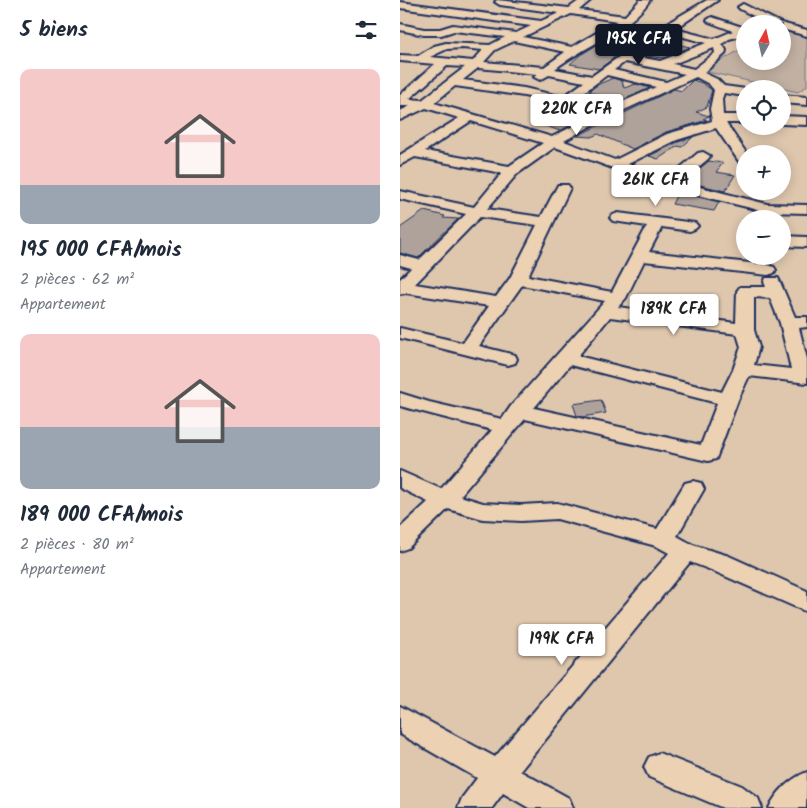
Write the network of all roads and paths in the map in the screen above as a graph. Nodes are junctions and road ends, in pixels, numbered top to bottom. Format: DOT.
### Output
graph roads {
  1 [pos="443,0"];
  2 [pos="586,0"];
  3 [pos="645,0"];
  4 [pos="713,0"];
  5 [pos="501,1"];
  6 [pos="400,4"];
  7 [pos="743,7"];
  8 [pos="432,8"];
  9 [pos="571,11"];
  10 [pos="476,14"];
  11 [pos="759,15"];
  12 [pos="627,19"];
  13 [pos="712,20"];
  14 [pos="542,24"];
  15 [pos="807,25"];
  16 [pos="404,28"];
  17 [pos="791,28"];
  18 [pos="736,29"];
  19 [pos="794,29"];
  20 [pos="665,30"];
  21 [pos="807,33"];
  22 [pos="736,34"];
  23 [pos="599,36"];
  24 [pos="515,37"];
  25 [pos="645,43"];
  26 [pos="716,44"];
  27 [pos="400,47"];
  28 [pos="491,48"];
  29 [pos="433,49"];
  30 [pos="575,51"];
  31 [pos="400,58"];
  32 [pos="624,58"];
  33 [pos="421,59"];
  34 [pos="446,61"];
  35 [pos="476,64"];
  36 [pos="660,65"];
  37 [pos="546,71"];
  38 [pos="604,71"];
  39 [pos="696,73"];
  40 [pos="594,80"];
  41 [pos="453,82"];
  42 [pos="667,86"];
  43 [pos="720,89"];
  44 [pos="807,90"];
  45 [pos="736,91"];
  46 [pos="524,92"];
  47 [pos="791,97"];
  48 [pos="567,100"];
  49 [pos="791,100"];
  50 [pos="400,101"];
  51 [pos="807,101"];
  52 [pos="425,104"];
  53 [pos="612,111"];
  54 [pos="400,116"];
  55 [pos="736,116"];
  56 [pos="469,117"];
  57 [pos="736,119"];
  58 [pos="721,120"];
  59 [pos="791,120"];
  60 [pos="807,121"];
  61 [pos="553,142"];
  62 [pos="736,145"];
  63 [pos="413,153"];
  64 [pos="703,156"];
  65 [pos="400,161"];
  66 [pos="615,165"];
  67 [pos="512,171"];
  68 [pos="670,184"];
  69 [pos="563,188"];
  70 [pos="400,196"];
  71 [pos="750,205"];
  72 [pos="807,209"];
  73 [pos="477,212"];
  74 [pos="618,218"];
  75 [pos="547,222"];
  76 [pos="657,222"];
  77 [pos="690,226"];
  78 [pos="791,241"];
  79 [pos="807,242"];
  80 [pos="640,256"];
  81 [pos="400,260"];
  82 [pos="736,261"];
  83 [pos="767,265"];
  84 [pos="424,267"];
  85 [pos="518,279"];
  86 [pos="401,288"];
  87 [pos="776,293"];
  88 [pos="500,303"];
  89 [pos="612,304"];
  90 [pos="807,322"];
  91 [pos="789,323"];
  92 [pos="745,330"];
  93 [pos="400,333"];
  94 [pos="468,350"];
  95 [pos="565,358"];
  96 [pos="508,360"];
  97 [pos="743,370"];
  98 [pos="805,377"];
  99 [pos="400,399"];
  100 [pos="728,400"];
  101 [pos="512,419"];
  102 [pos="400,479"];
  103 [pos="693,489"];
  104 [pos="444,500"];
  105 [pos="400,542"];
  106 [pos="674,545"];
  107 [pos="807,602"];
  108 [pos="400,719"];
  109 [pos="659,767"];
  110 [pos="499,774"];
  111 [pos="473,808"];
  112 [pos="558,808"];
  113 [pos="747,808"];
  1 -- 8 [label="street"];
  2 -- 9 [label="street"];
  3 -- 12 [label="street"];
  4 -- 20 [label="street"];
  5 -- 9 [label="street"];
  5 -- 10 [label="street"];
  6 -- 8 [label="street"];
  7 -- 11 [label="street"];
  8 -- 10 [label="street"];
  8 -- 16 [label="street"];
  9 -- 12 [label="street"];
  9 -- 14 [label="street"];
  10 -- 14 [label="street"];
  12 -- 23 [label="street"];
  13 -- 18 [label="street"];
  14 -- 24 [label="street"];
  15 -- 19 [label="street"];
  16 -- 24 [label="street"];
  17 -- 19 [label="street"];
  19 -- 21 [label="street"];
  20 -- 25 [label="street"];
  20 -- 26 [label="street"];
  22 -- 26 [label="street"];
  23 -- 25 [label="street"];
  23 -- 30 [label="street"];
  24 -- 28 [label="street"];
  24 -- 30 [label="street"];
  25 -- 32 [label="street"];
  26 -- 36 [label="street"];
  26 -- 39 [label="street"];
  27 -- 29 [label="street"];
  28 -- 29 [label="street"];
  28 -- 35 [label="street"];
  29 -- 33 [label="street"];
  30 -- 37 [label="street"];
  31 -- 33 [label="street"];
  32 -- 36 [label="street"];
  32 -- 38 [label="street"];
  33 -- 34 [label="street"];
  34 -- 35 [label="street"];
  34 -- 50 [label="street"];
  35 -- 37 [label="street"];
  35 -- 41 [label="street"];
  36 -- 39 [label="street"];
  37 -- 40 [label="street"];
  37 -- 46 [label="street"];
  38 -- 40 [label="street"];
  38 -- 42 [label="street"];
  39 -- 42 [label="street"];
  39 -- 43 [label="street"];
  40 -- 48 [label="street"];
  41 -- 46 [label="street"];
  41 -- 52 [label="street"];
  42 -- 53 [label="street"];
  43 -- 45 [label="street"];
  43 -- 58 [label="street"];
  44 -- 47 [label="street"];
  46 -- 48 [label="street"];
  48 -- 53 [label="street"];
  49 -- 51 [label="street"];
  50 -- 52 [label="street"];
  52 -- 54 [label="street"];
  52 -- 56 [label="street"];
  53 -- 61 [label="street"];
  55 -- 58 [label="street"];
  56 -- 61 [label="street"];
  56 -- 63 [label="street"];
  57 -- 58 [label="street"];
  58 -- 62 [label="street"];
  58 -- 66 [label="street"];
  59 -- 60 [label="street"];
  61 -- 66 [label="street"];
  61 -- 67 [label="street"];
  63 -- 65 [label="street"];
  63 -- 67 [label="street"];
  64 -- 68 [label="street"];
  66 -- 68 [label="street"];
  67 -- 73 [label="street"];
  68 -- 71 [label="street"];
  69 -- 75 [label="street"];
  70 -- 73 [label="street"];
  71 -- 72 [label="street"];
  73 -- 75 [label="street"];
  73 -- 84 [label="street"];
  74 -- 76 [label="street"];
  75 -- 85 [label="street"];
  76 -- 77 [label="street"];
  76 -- 80 [label="street"];
  78 -- 79 [label="street"];
  80 -- 82 [label="street"];
  80 -- 89 [label="street"];
  81 -- 84 [label="street"];
  83 -- 87 [label="street"];
  84 -- 86 [label="street"];
  85 -- 88 [label="street"];
  85 -- 89 [label="street"];
  86 -- 88 [label="street"];
  87 -- 91 [label="street"];
  87 -- 92 [label="street"];
  88 -- 94 [label="street"];
  89 -- 92 [label="street"];
  89 -- 95 [label="street"];
  90 -- 91 [label="street"];
  91 -- 98 [label="street"];
  92 -- 97 [label="street"];
  93 -- 94 [label="street"];
  94 -- 96 [label="street"];
  95 -- 100 [label="street"];
  95 -- 101 [label="street"];
  97 -- 98 [label="street"];
  97 -- 100 [label="street"];
  99 -- 101 [label="street"];
  100 -- 101 [label="street"];
  101 -- 104 [label="street"];
  102 -- 104 [label="street"];
  103 -- 106 [label="street"];
  104 -- 105 [label="street"];
  104 -- 106 [label="street"];
  106 -- 107 [label="street"];
  106 -- 110 [label="street"];
  108 -- 110 [label="street"];
  109 -- 113 [label="street"];
  110 -- 111 [label="street"];
  110 -- 112 [label="street"];
}
